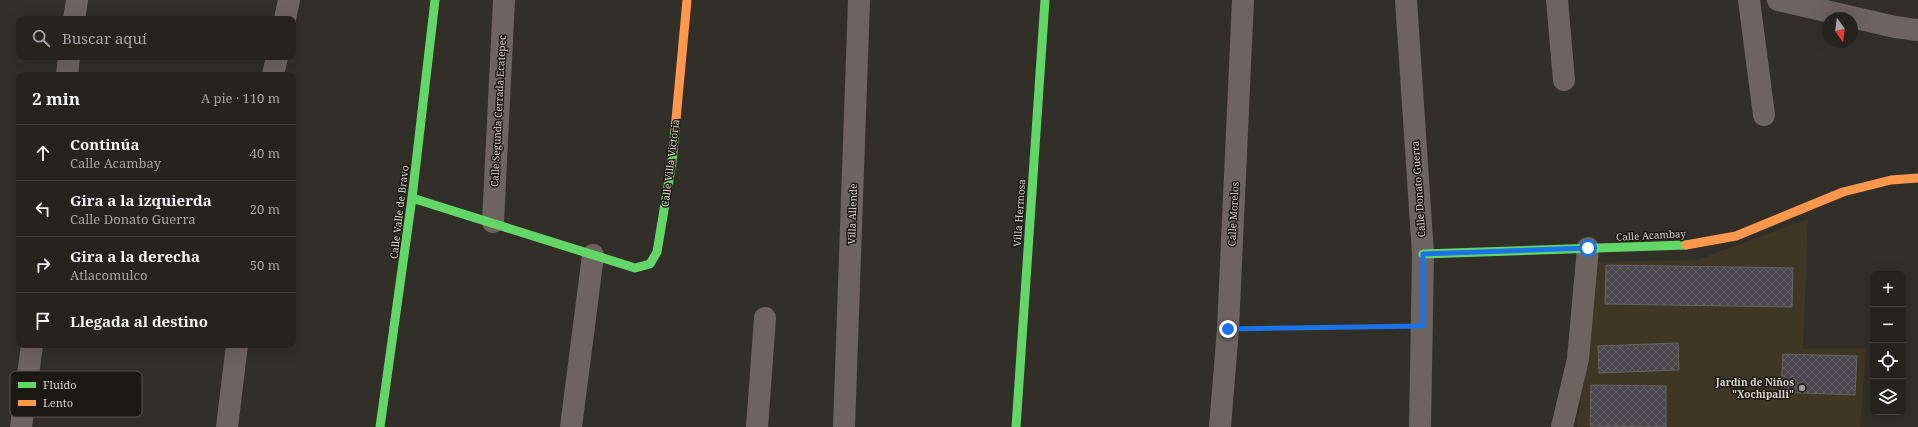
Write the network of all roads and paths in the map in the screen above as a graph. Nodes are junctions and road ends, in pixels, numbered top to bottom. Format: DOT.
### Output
graph roads {
  1 [pos="77,0"];
  2 [pos="289,0"];
  3 [pos="435,0"];
  4 [pos="504,0"];
  5 [pos="687,0"];
  6 [pos="859,0"];
  7 [pos="1045,0"];
  8 [pos="1243,0"];
  9 [pos="1406,0"];
  10 [pos="1557,0"];
  11 [pos="1749,0"];
  12 [pos="1792,1"];
  13 [pos="74,16"];
  14 [pos="286,16"];
  15 [pos="1918,30"];
  16 [pos="69,60"];
  17 [pos="276,60"];
  18 [pos="67,72"];
  19 [pos="274,72"];
  20 [pos="1564,80"];
  21 [pos="1764,115"];
  22 [pos="1918,178"];
  23 [pos="412,198"];
  24 [pos="493,222"];
  25 [pos="1588,248"];
  26 [pos="1423,254"];
  27 [pos="593,255"];
  28 [pos="765,318"];
  29 [pos="1423,326"];
  30 [pos="1228,329"];
  31 [pos="32,348"];
  32 [pos="237,348"];
  33 [pos="29,371"];
  34 [pos="22,417"];
  35 [pos="21,427"];
  36 [pos="226,427"];
  37 [pos="380,427"];
  38 [pos="571,427"];
  39 [pos="757,427"];
  40 [pos="844,427"];
  41 [pos="1016,427"];
  42 [pos="1220,427"];
  43 [pos="1420,427"];
  44 [pos="1562,427"];
  1 -- 13 [label="street"];
  2 -- 14 [label="street"];
  3 -- 23 [label="street, Calle Valle de Bravo"];
  4 -- 24 [label="street, Calle Segunda Cerrada Ecatepec"];
  5 -- 27 [label="street, Calle Villa Victoria"];
  6 -- 40 [label="street, Villa Allende"];
  7 -- 41 [label="street, Villa Hermosa"];
  8 -- 30 [label="street, Calle Morelos"];
  9 -- 26 [label="street, Calle Donato Guerra"];
  10 -- 20 [label="street"];
  11 -- 21 [label="street"];
  12 -- 15 [label="street"];
  16 -- 18 [label="street"];
  17 -- 19 [label="street"];
  22 -- 25 [label="street, Calle Acambay"];
  23 -- 24 [label="street, Calle Villa Victoria"];
  23 -- 37 [label="street, Calle Valle de Bravo"];
  24 -- 27 [label="street, Calle Villa Victoria"];
  25 -- 26 [label="street, Calle Acambay"];
  25 -- 44 [label="street"];
  26 -- 29 [label="street, Calle Donato Guerra"];
  27 -- 38 [label="street"];
  28 -- 39 [label="street"];
  29 -- 30 [label="path"];
  29 -- 43 [label="street, Calle Donato Guerra"];
  30 -- 42 [label="street, Calle Morelos"];
  31 -- 33 [label="street"];
  32 -- 36 [label="street"];
  34 -- 35 [label="street"];
}
